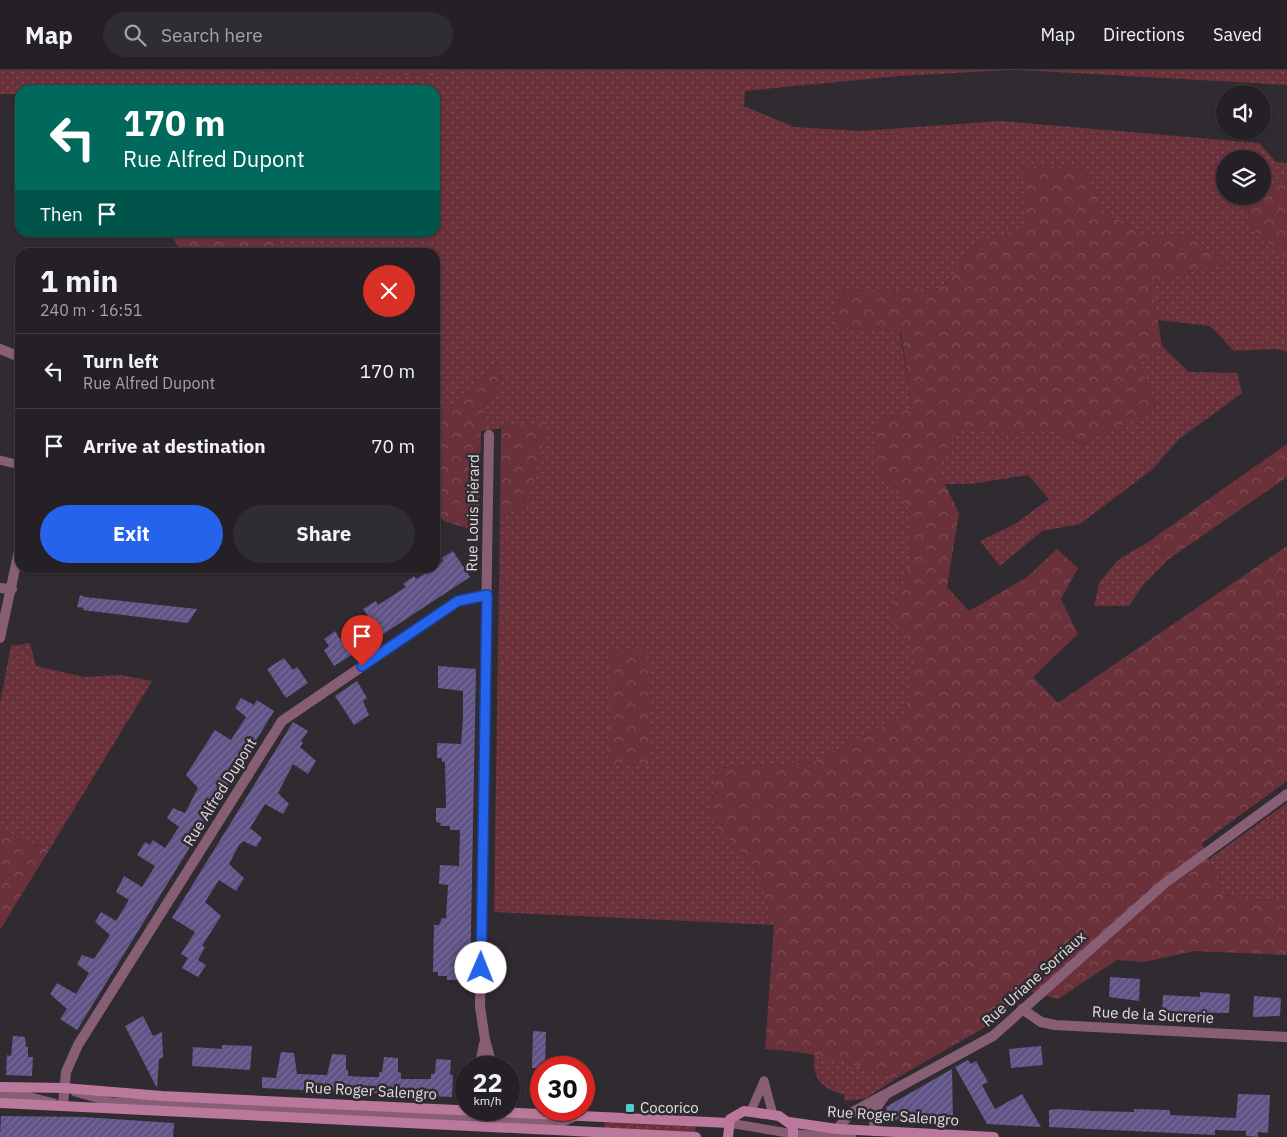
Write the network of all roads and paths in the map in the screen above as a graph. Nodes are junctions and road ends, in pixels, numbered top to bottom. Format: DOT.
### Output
graph roads {
  1 [pos="0,350"];
  2 [pos="15,355"];
  3 [pos="489,435"];
  4 [pos="0,460"];
  5 [pos="15,464"];
  6 [pos="15,573"];
  7 [pos="0,588"];
  8 [pos="12,589"];
  9 [pos="487,595"];
  10 [pos="0,638"];
  11 [pos="1287,794"];
  12 [pos="1022,1009"];
  13 [pos="1287,1037"];
  14 [pos="485,1040"];
  15 [pos="482,1056"];
  16 [pos="490,1056"];
  17 [pos="0,1088"];
  18 [pos="64,1088"];
  19 [pos="0,1095"];
  20 [pos="885,1096"];
  21 [pos="0,1102"];
  22 [pos="63,1105"];
  23 [pos="455,1109"];
  24 [pos="751,1111"];
  25 [pos="773,1115"];
  26 [pos="595,1117"];
  27 [pos="566,1121"];
  28 [pos="789,1122"];
  29 [pos="729,1123"];
  30 [pos="837,1129"];
  31 [pos="876,1131"];
  32 [pos="794,1135"];
  33 [pos="696,1137"];
  34 [pos="728,1137"];
  35 [pos="852,1137"];
  36 [pos="994,1137"];
  1 -- 2 [label="street"];
  3 -- 9 [label="street, Rue Louis Piérard"];
  4 -- 5 [label="lane"];
  6 -- 8 [label="street"];
  7 -- 8 [label="street"];
  8 -- 10 [label="street"];
  9 -- 14 [label="street, Rue Louis Piérard"];
  9 -- 18 [label="street, Rue Alfred Dupont"];
  11 -- 12 [label="street, Rue Uriane Sorriaux"];
  12 -- 13 [label="street, Rue de la Sucrerie"];
  12 -- 20 [label="street, Rue Uriane Sorriaux"];
  14 -- 15 [label="street, Rue Louis Piérard"];
  14 -- 16 [label="street, Rue Louis Piérard"];
  17 -- 18 [label="main road, Rue Roger Salengro"];
  18 -- 22 [label="street, Rue Alfred Dupont"];
  18 -- 23 [label="main road, Rue Roger Salengro"];
  18 -- 27 [label="lane"];
  19 -- 22 [label="lane"];
  20 -- 30 [label="street, Rue Uriane Sorriaux"];
  20 -- 31 [label="street"];
  21 -- 22 [label="main road, Rue Roger Salengro"];
  22 -- 33 [label="main road, Rue Roger Salengro"];
  24 -- 25 [label="main road, Rue Roger Salengro"];
  24 -- 25 [label="lane"];
  24 -- 29 [label="main road"];
  25 -- 28 [label="main road, Rue Roger Salengro"];
  26 -- 29 [label="main road, Rue Roger Salengro"];
  28 -- 30 [label="main road, Rue Roger Salengro"];
  28 -- 32 [label="main road"];
  29 -- 32 [label="lane"];
  29 -- 34 [label="main road"];
  30 -- 31 [label="main road, Rue Roger Salengro"];
  31 -- 36 [label="main road, Rue Roger Salengro"];
  32 -- 35 [label="lane"];
}
